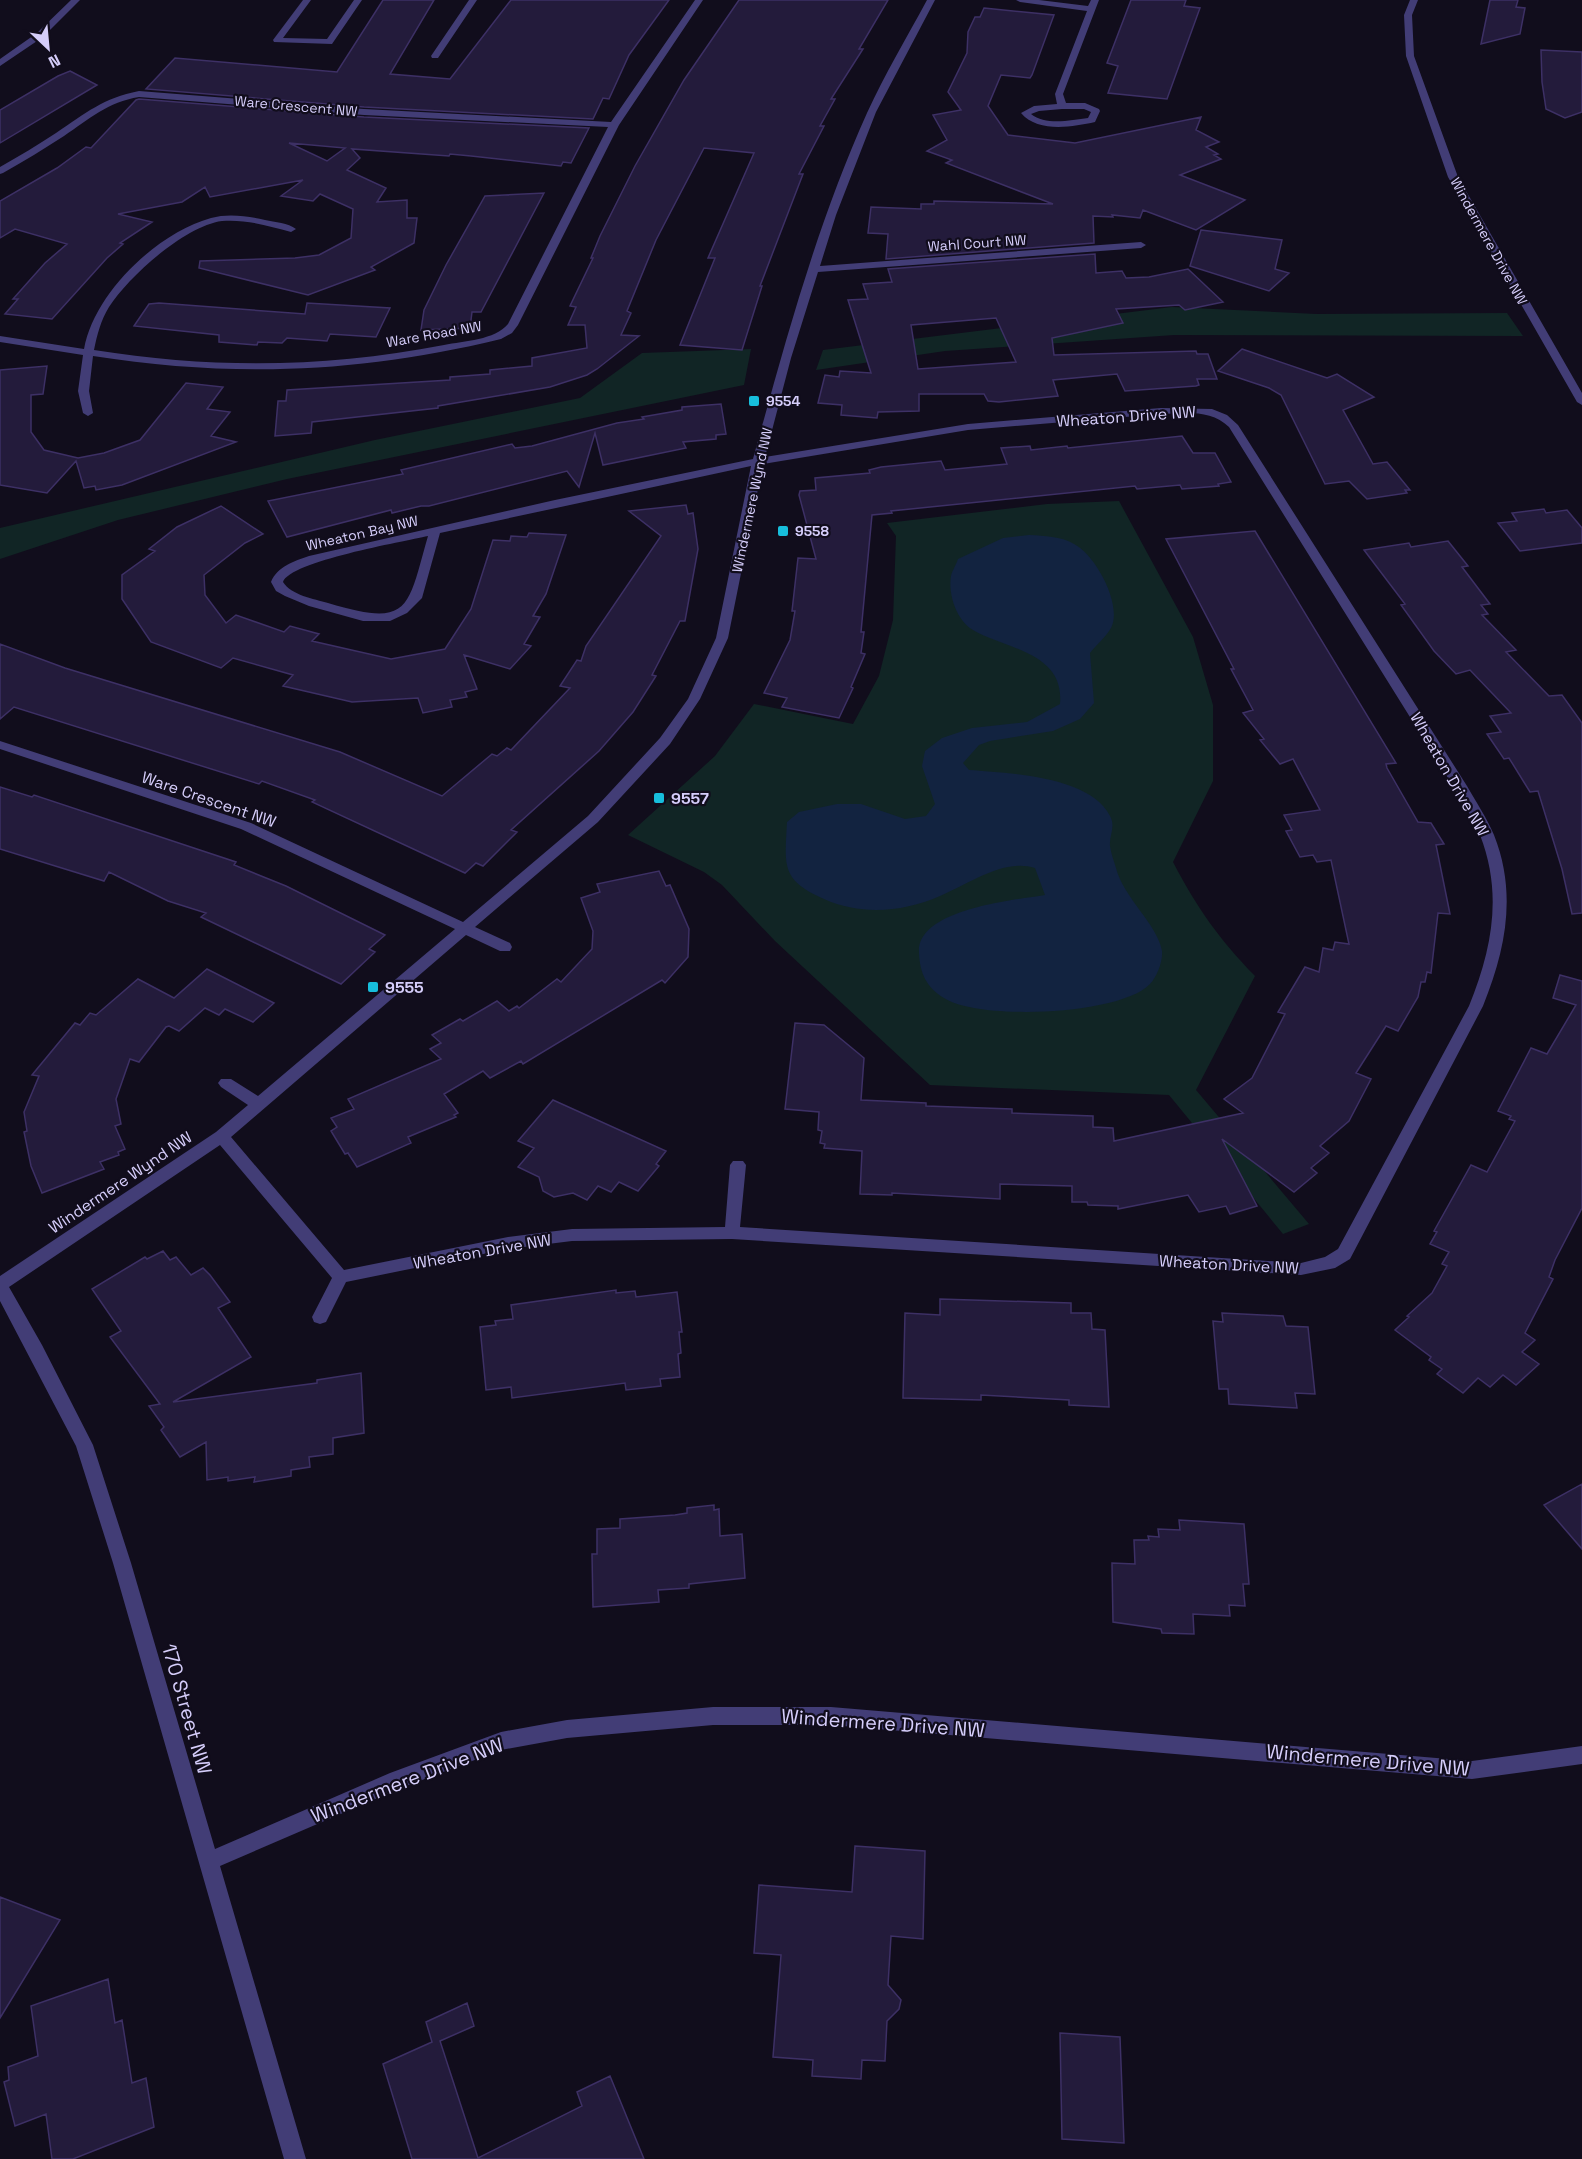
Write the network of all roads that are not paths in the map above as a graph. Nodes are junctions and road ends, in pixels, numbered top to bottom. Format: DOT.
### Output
graph roads {
  1 [pos="76,0"];
  2 [pos="307,0"];
  3 [pos="358,0"];
  4 [pos="473,0"];
  5 [pos="699,0"];
  6 [pos="931,0"];
  7 [pos="1020,0"];
  8 [pos="1414,0"];
  9 [pos="1092,4"];
  10 [pos="435,56"];
  11 [pos="0,63"];
  12 [pos="1062,106"];
  13 [pos="614,125"];
  14 [pos="0,171"];
  15 [pos="291,229"];
  16 [pos="1141,245"];
  17 [pos="815,269"];
  18 [pos="0,339"];
  19 [pos="89,352"];
  20 [pos="1582,402"];
  21 [pos="88,413"];
  22 [pos="758,461"];
  23 [pos="435,531"];
  24 [pos="0,745"];
  25 [pos="466,929"];
  26 [pos="505,947"];
  27 [pos="226,1083"];
  28 [pos="258,1104"];
  29 [pos="221,1136"];
  30 [pos="738,1165"];
  31 [pos="732,1233"];
  32 [pos="341,1277"];
  33 [pos="0,1285"];
  34 [pos="320,1317"];
  35 [pos="1582,1755"];
  36 [pos="207,1862"];
  37 [pos="295,2159"];
  1 -- 11 [label="street"];
  2 -- 3 [label="street"];
  4 -- 10 [label="street"];
  5 -- 13 [label="street, Ware Road NW"];
  6 -- 17 [label="street, Windermere Wynd NW"];
  7 -- 9 [label="street"];
  8 -- 20 [label="street, Windermere Drive NW"];
  9 -- 12 [label="street"];
  12 -- 12 [label="street"];
  13 -- 14 [label="street, Ware Crescent NW"];
  13 -- 19 [label="street, Ware Road NW"];
  15 -- 19 [label="street"];
  16 -- 17 [label="street, Wahl Court NW"];
  17 -- 22 [label="street, Windermere Wynd NW"];
  18 -- 19 [label="street, Ware Road NW"];
  19 -- 21 [label="street"];
  22 -- 23 [label="street, Wheaton Bay NW"];
  22 -- 25 [label="street, Windermere Wynd NW"];
  22 -- 31 [label="street, Wheaton Drive NW"];
  23 -- 23 [label="street, Wheaton Bay NW"];
  24 -- 25 [label="street, Ware Crescent NW"];
  25 -- 26 [label="street"];
  25 -- 28 [label="street, Windermere Wynd NW"];
  27 -- 28 [label="street"];
  28 -- 29 [label="street, Windermere Wynd NW"];
  29 -- 32 [label="street"];
  29 -- 33 [label="street, Windermere Wynd NW"];
  30 -- 31 [label="street"];
  31 -- 32 [label="street, Wheaton Drive NW"];
  32 -- 34 [label="street"];
  33 -- 36 [label="street, 170 Street NW"];
  35 -- 36 [label="street, Windermere Drive NW"];
  36 -- 37 [label="street, 170 Street NW"];
}
